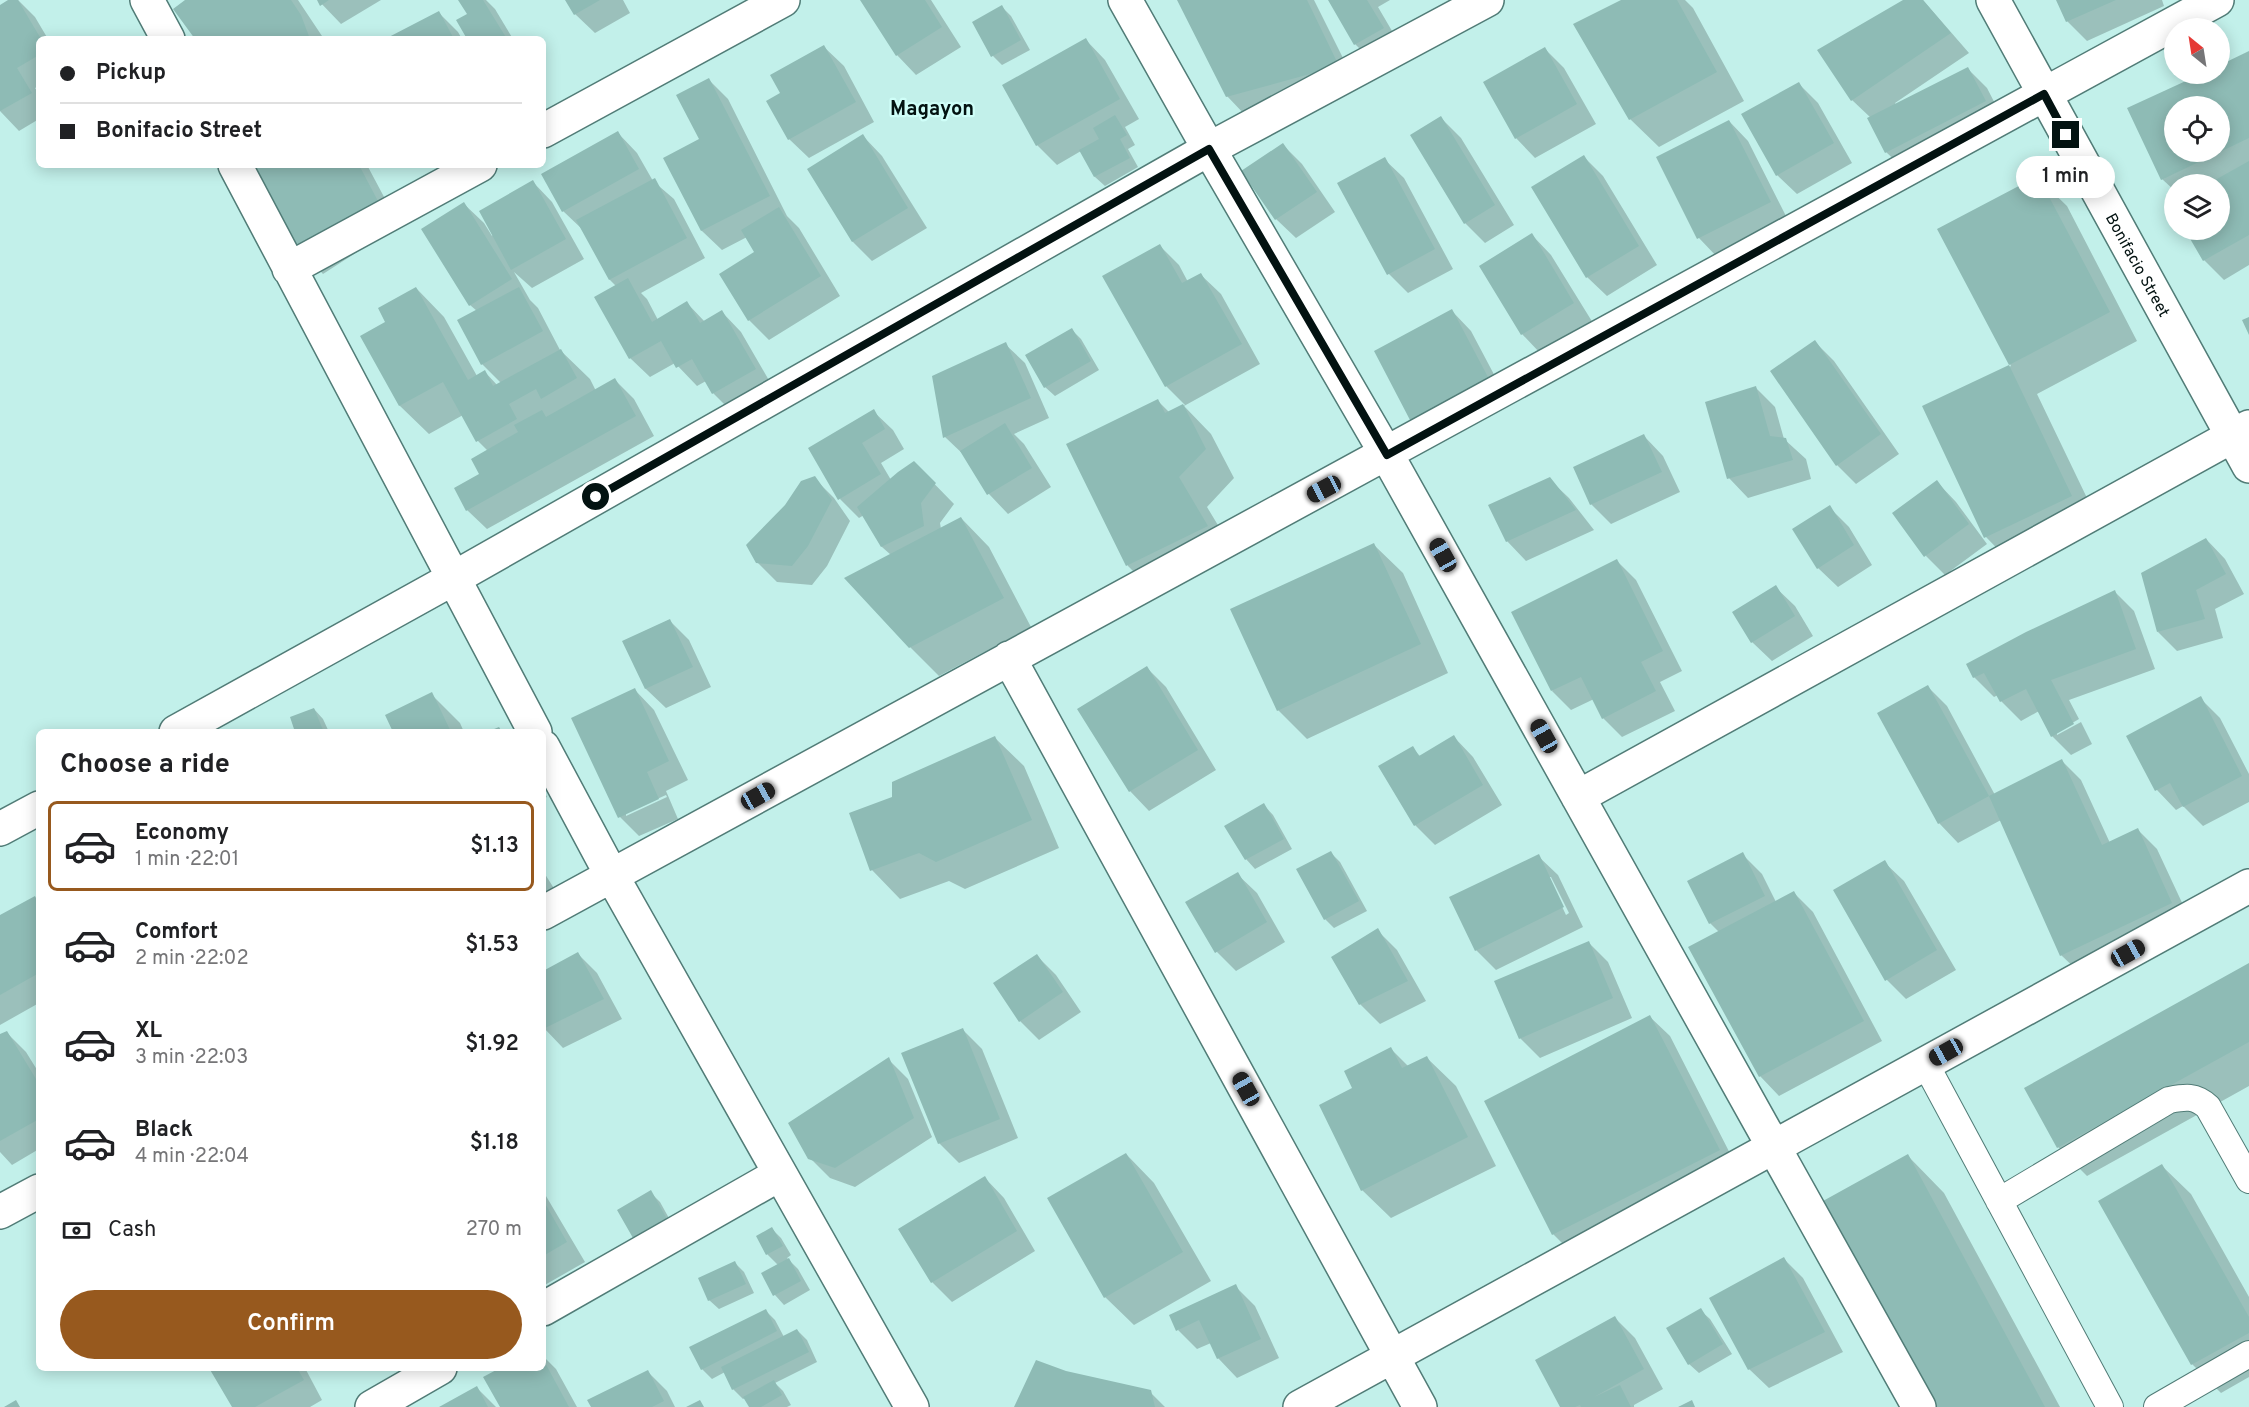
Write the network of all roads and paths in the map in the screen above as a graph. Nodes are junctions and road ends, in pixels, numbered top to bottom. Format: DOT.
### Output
graph roads {
  1 [pos="147,0"];
  2 [pos="783,0"];
  3 [pos="1125,0"];
  4 [pos="1487,0"];
  5 [pos="1993,0"];
  6 [pos="2217,0"];
  7 [pos="166,36"];
  8 [pos="2044,94"];
  9 [pos="546,128"];
  10 [pos="1209,149"];
  11 [pos="237,168"];
  12 [pos="474,168"];
  13 [pos="290,268"];
  14 [pos="2241,432"];
  15 [pos="1387,455"];
  16 [pos="2249,466"];
  17 [pos="454,578"];
  18 [pos="1009,658"];
  19 [pos="181,729"];
  20 [pos="533,729"];
  21 [pos="546,753"];
  22 [pos="1578,797"];
  23 [pos="36,810"];
  24 [pos="0,829"];
  25 [pos="612,876"];
  26 [pos="2249,886"];
  27 [pos="546,912"];
  28 [pos="1925,1064"];
  29 [pos="1773,1147"];
  30 [pos="780,1174"];
  31 [pos="2249,1180"];
  32 [pos="36,1193"];
  33 [pos="1999,1201"];
  34 [pos="0,1212"];
  35 [pos="546,1307"];
  36 [pos="2249,1354"];
  37 [pos="1393,1356"];
  38 [pos="435,1371"];
  39 [pos="372,1407"];
  40 [pos="912,1407"];
  41 [pos="1300,1407"];
  42 [pos="1420,1407"];
  43 [pos="1919,1407"];
  44 [pos="2110,1407"];
  45 [pos="2157,1407"];
  1 -- 7 [label="street"];
  2 -- 9 [label="street"];
  3 -- 10 [label="street"];
  4 -- 10 [label="street"];
  5 -- 8 [label="street, Bonifacio Street"];
  6 -- 8 [label="street"];
  8 -- 14 [label="street, Bonifacio Street"];
  8 -- 15 [label="street"];
  10 -- 15 [label="street"];
  10 -- 17 [label="street"];
  11 -- 13 [label="street"];
  12 -- 13 [label="street"];
  13 -- 17 [label="street"];
  14 -- 16 [label="street, Bonifacio Street"];
  14 -- 22 [label="street"];
  15 -- 18 [label="street"];
  15 -- 22 [label="street"];
  17 -- 19 [label="street"];
  17 -- 20 [label="street"];
  18 -- 25 [label="street"];
  18 -- 37 [label="street"];
  21 -- 25 [label="street"];
  22 -- 29 [label="street"];
  23 -- 24 [label="street"];
  25 -- 27 [label="street"];
  25 -- 30 [label="street"];
  26 -- 28 [label="street"];
  28 -- 29 [label="street"];
  28 -- 33 [label="lane"];
  29 -- 37 [label="street"];
  29 -- 43 [label="street"];
  30 -- 35 [label="street"];
  30 -- 40 [label="street"];
  31 -- 33 [label="lane"];
  32 -- 34 [label="street"];
  33 -- 44 [label="lane"];
  36 -- 45 [label="lane"];
  37 -- 41 [label="street"];
  37 -- 42 [label="street"];
  38 -- 39 [label="street"];
}
